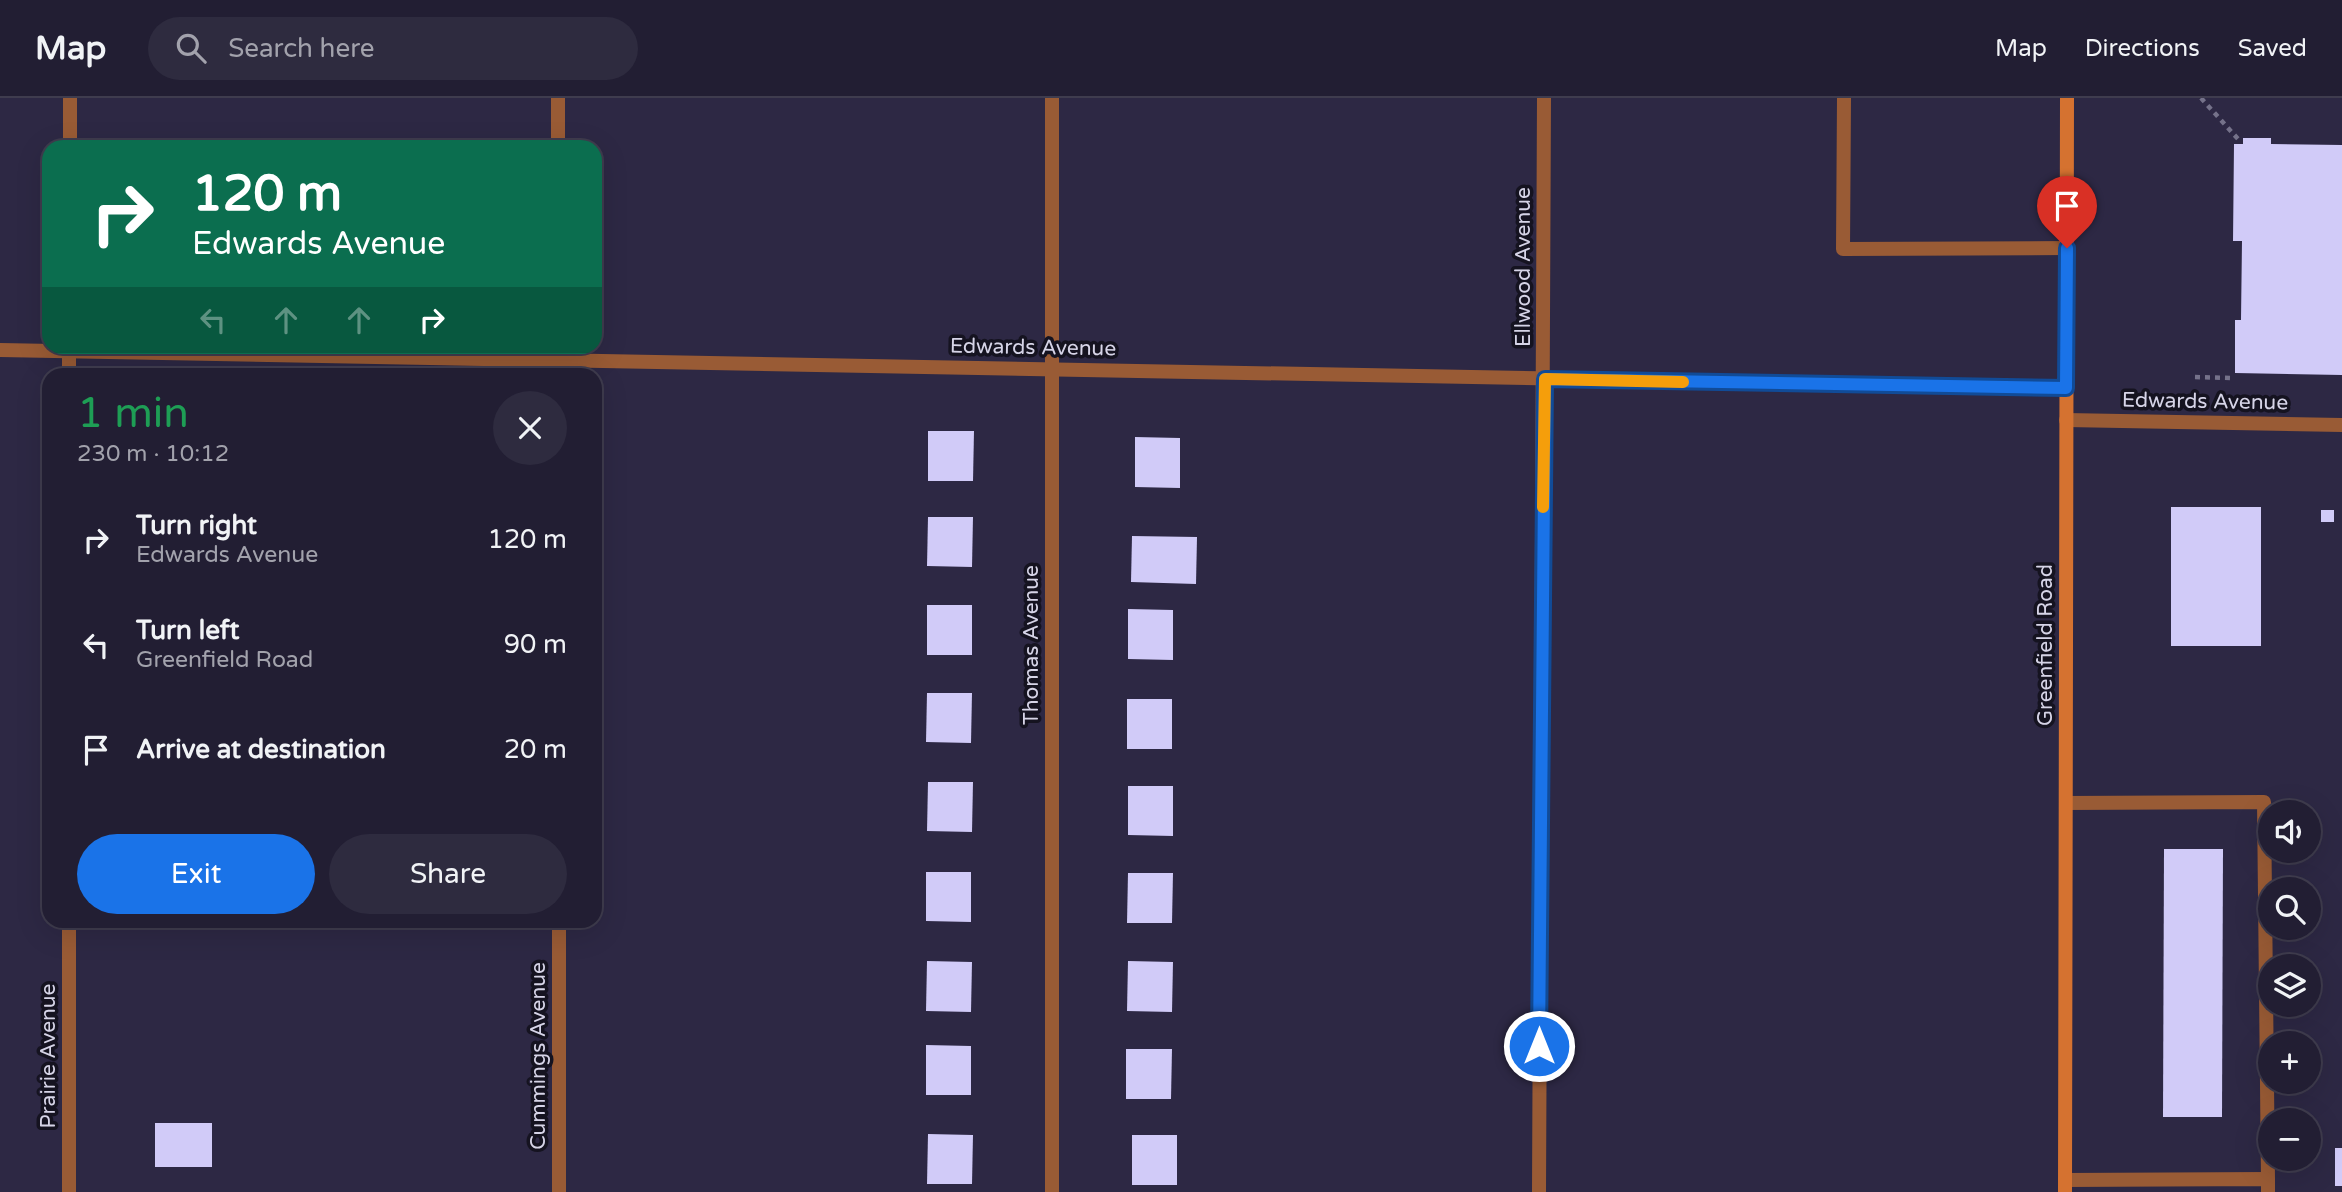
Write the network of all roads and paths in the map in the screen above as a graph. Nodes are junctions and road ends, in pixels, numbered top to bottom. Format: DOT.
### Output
graph roads {
  1 [pos="69,98"];
  2 [pos="558,98"];
  3 [pos="1052,98"];
  4 [pos="1544,98"];
  5 [pos="1844,98"];
  6 [pos="2067,98"];
  7 [pos="2201,98"];
  8 [pos="2238,139"];
  9 [pos="70,140"];
  10 [pos="558,140"];
  11 [pos="2067,248"];
  12 [pos="42,349"];
  13 [pos="0,350"];
  14 [pos="602,353"];
  15 [pos="1053,368"];
  16 [pos="2195,377"];
  17 [pos="2230,378"];
  18 [pos="1545,379"];
  19 [pos="2066,388"];
  20 [pos="2066,420"];
  21 [pos="2342,425"];
  22 [pos="2066,803"];
  23 [pos="69,928"];
  24 [pos="559,928"];
  25 [pos="2065,1186"];
  26 [pos="2268,1186"];
  27 [pos="69,1192"];
  28 [pos="559,1192"];
  29 [pos="1052,1192"];
  30 [pos="1539,1192"];
  1 -- 9 [label="street"];
  2 -- 10 [label="street"];
  3 -- 15 [label="street, Thomas Avenue"];
  4 -- 18 [label="street, Ellwood Avenue"];
  5 -- 11 [label="street"];
  6 -- 11 [label="main road, Greenfield Road"];
  7 -- 8 [label="path"];
  11 -- 19 [label="main road, Greenfield Road"];
  12 -- 13 [label="street, Edwards Avenue"];
  14 -- 15 [label="street, Edwards Avenue"];
  15 -- 18 [label="street, Edwards Avenue"];
  15 -- 29 [label="street, Thomas Avenue"];
  16 -- 17 [label="path"];
  18 -- 19 [label="street, Edwards Avenue"];
  18 -- 30 [label="street, Ellwood Avenue"];
  19 -- 20 [label="main road, Greenfield Road"];
  20 -- 21 [label="street, Edwards Avenue"];
  20 -- 22 [label="main road, Greenfield Road"];
  22 -- 25 [label="main road, Greenfield Road"];
  22 -- 26 [label="street"];
  23 -- 27 [label="street, Prairie Avenue"];
  24 -- 28 [label="street, Cummings Avenue"];
  25 -- 26 [label="street"];
}
